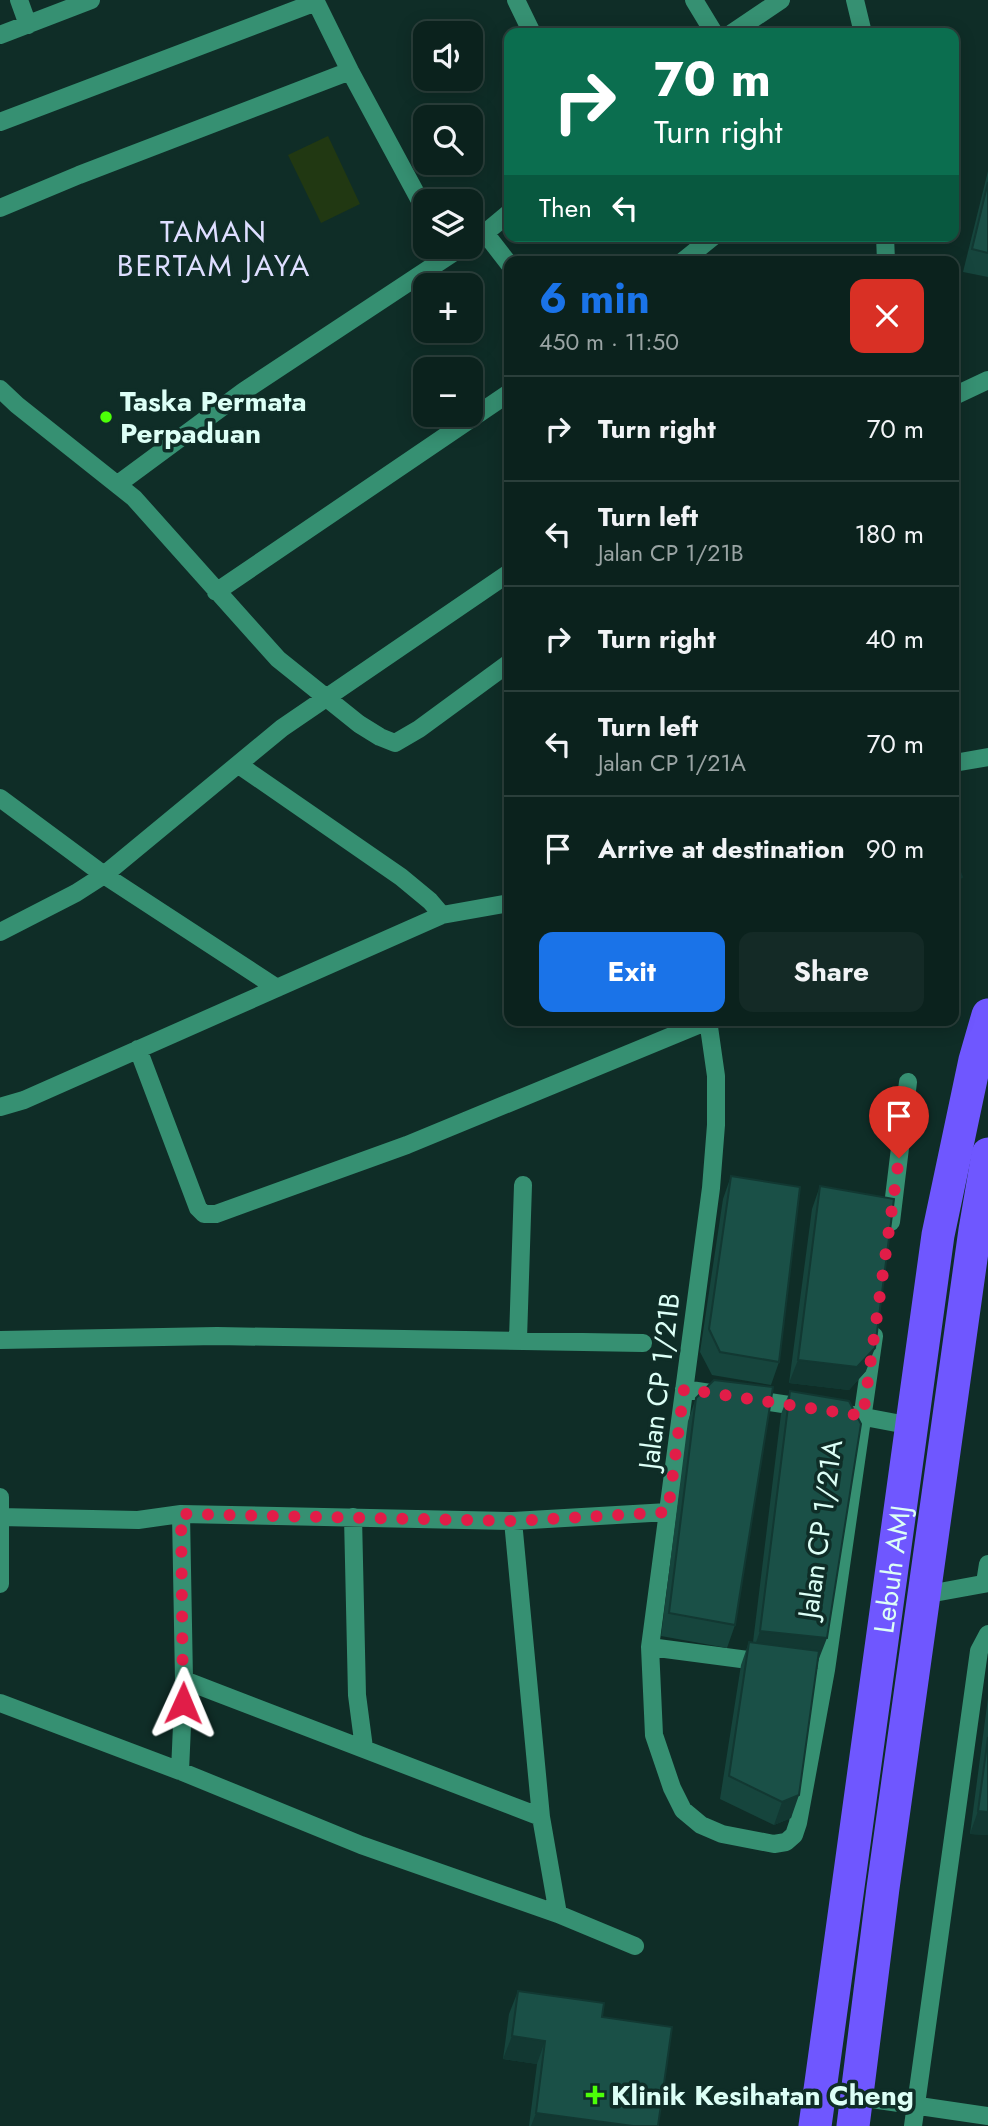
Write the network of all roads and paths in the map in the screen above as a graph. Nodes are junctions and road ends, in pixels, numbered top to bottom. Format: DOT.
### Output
graph roads {
  1 [pos="19,0"];
  2 [pos="91,0"];
  3 [pos="516,0"];
  4 [pos="694,0"];
  5 [pos="781,0"];
  6 [pos="855,0"];
  7 [pos="316,1"];
  8 [pos="28,25"];
  9 [pos="530,28"];
  10 [pos="711,28"];
  11 [pos="739,28"];
  12 [pos="862,28"];
  13 [pos="0,35"];
  14 [pos="350,71"];
  15 [pos="0,122"];
  16 [pos="414,189"];
  17 [pos="0,208"];
  18 [pos="504,217"];
  19 [pos="483,233"];
  20 [pos="483,241"];
  21 [pos="707,242"];
  22 [pos="689,256"];
  23 [pos="437,259"];
  24 [pos="504,260"];
  25 [pos="988,380"];
  26 [pos="0,389"];
  27 [pos="959,394"];
  28 [pos="504,396"];
  29 [pos="118,485"];
  30 [pos="504,576"];
  31 [pos="216,592"];
  32 [pos="504,667"];
  33 [pos="325,698"];
  34 [pos="988,757"];
  35 [pos="959,762"];
  36 [pos="239,765"];
  37 [pos="0,798"];
  38 [pos="104,875"];
  39 [pos="504,904"];
  40 [pos="442,915"];
  41 [pos="0,932"];
  42 [pos="277,988"];
  43 [pos="988,1015"];
  44 [pos="696,1026"];
  45 [pos="709,1026"];
  46 [pos="138,1049"];
  47 [pos="908,1082"];
  48 [pos="0,1107"];
  49 [pos="988,1154"];
  50 [pos="523,1185"];
  51 [pos="888,1236"];
  52 [pos="877,1319"];
  53 [pos="518,1339"];
  54 [pos="0,1340"];
  55 [pos="643,1343"];
  56 [pos="684,1389"];
  57 [pos="863,1416"];
  58 [pos="912,1426"];
  59 [pos="0,1497"];
  60 [pos="668,1512"];
  61 [pos="181,1514"];
  62 [pos="0,1517"];
  63 [pos="353,1517"];
  64 [pos="513,1521"];
  65 [pos="988,1564"];
  66 [pos="986,1583"];
  67 [pos="0,1584"];
  68 [pos="923,1595"];
  69 [pos="988,1634"];
  70 [pos="650,1647"];
  71 [pos="776,1664"];
  72 [pos="184,1681"];
  73 [pos="0,1703"];
  74 [pos="363,1748"];
  75 [pos="180,1771"];
  76 [pos="541,1817"];
  77 [pos="774,1844"];
  78 [pos="558,1914"];
  79 [pos="635,1946"];
  80 [pos="916,2105"];
  81 [pos="855,2111"];
  82 [pos="988,2116"];
  83 [pos="815,2126"];
  84 [pos="913,2126"];
  1 -- 8 [label="street"];
  2 -- 8 [label="street"];
  3 -- 9 [label="street"];
  4 -- 10 [label="street"];
  5 -- 11 [label="street"];
  6 -- 12 [label="street"];
  7 -- 14 [label="street"];
  7 -- 15 [label="street"];
  8 -- 13 [label="street"];
  14 -- 16 [label="street"];
  14 -- 17 [label="street"];
  18 -- 19 [label="street"];
  20 -- 24 [label="street"];
  21 -- 22 [label="street"];
  23 -- 29 [label="street"];
  25 -- 27 [label="street"];
  26 -- 29 [label="street"];
  28 -- 31 [label="street"];
  29 -- 31 [label="street"];
  30 -- 33 [label="street"];
  31 -- 33 [label="street"];
  32 -- 33 [label="street"];
  33 -- 36 [label="street"];
  34 -- 35 [label="street"];
  36 -- 38 [label="street"];
  36 -- 40 [label="street"];
  37 -- 38 [label="street"];
  38 -- 41 [label="street"];
  38 -- 42 [label="street"];
  39 -- 40 [label="street"];
  40 -- 42 [label="street"];
  42 -- 46 [label="street"];
  43 -- 58 [label="highway, Lebuh AMJ"];
  44 -- 46 [label="street"];
  45 -- 56 [label="street, Jalan CP 1/21B"];
  46 -- 48 [label="street"];
  47 -- 51 [label="street"];
  49 -- 68 [label="highway, Lebuh AMJ"];
  50 -- 53 [label="street"];
  52 -- 57 [label="street, Jalan CP 1/21A"];
  53 -- 54 [label="street"];
  53 -- 55 [label="street"];
  56 -- 57 [label="street"];
  56 -- 60 [label="street, Jalan CP 1/21B"];
  57 -- 58 [label="street"];
  57 -- 77 [label="street, Jalan CP 1/21A"];
  58 -- 83 [label="highway, Lebuh AMJ"];
  59 -- 62 [label="street"];
  60 -- 64 [label="street"];
  60 -- 70 [label="street, Jalan CP 1/21B"];
  61 -- 62 [label="street"];
  61 -- 63 [label="street"];
  61 -- 72 [label="street"];
  62 -- 67 [label="street"];
  63 -- 64 [label="street"];
  63 -- 74 [label="street"];
  64 -- 76 [label="street"];
  65 -- 66 [label="street"];
  66 -- 68 [label="street"];
  68 -- 81 [label="highway, Lebuh AMJ"];
  69 -- 80 [label="street"];
  70 -- 71 [label="street"];
  70 -- 77 [label="street, Jalan CP 1/21B"];
  72 -- 74 [label="street"];
  72 -- 75 [label="street"];
  73 -- 75 [label="street"];
  74 -- 76 [label="street"];
  75 -- 78 [label="street"];
  76 -- 78 [label="street"];
  78 -- 79 [label="street"];
  80 -- 81 [label="street"];
  80 -- 82 [label="street"];
  80 -- 84 [label="street"];
}
